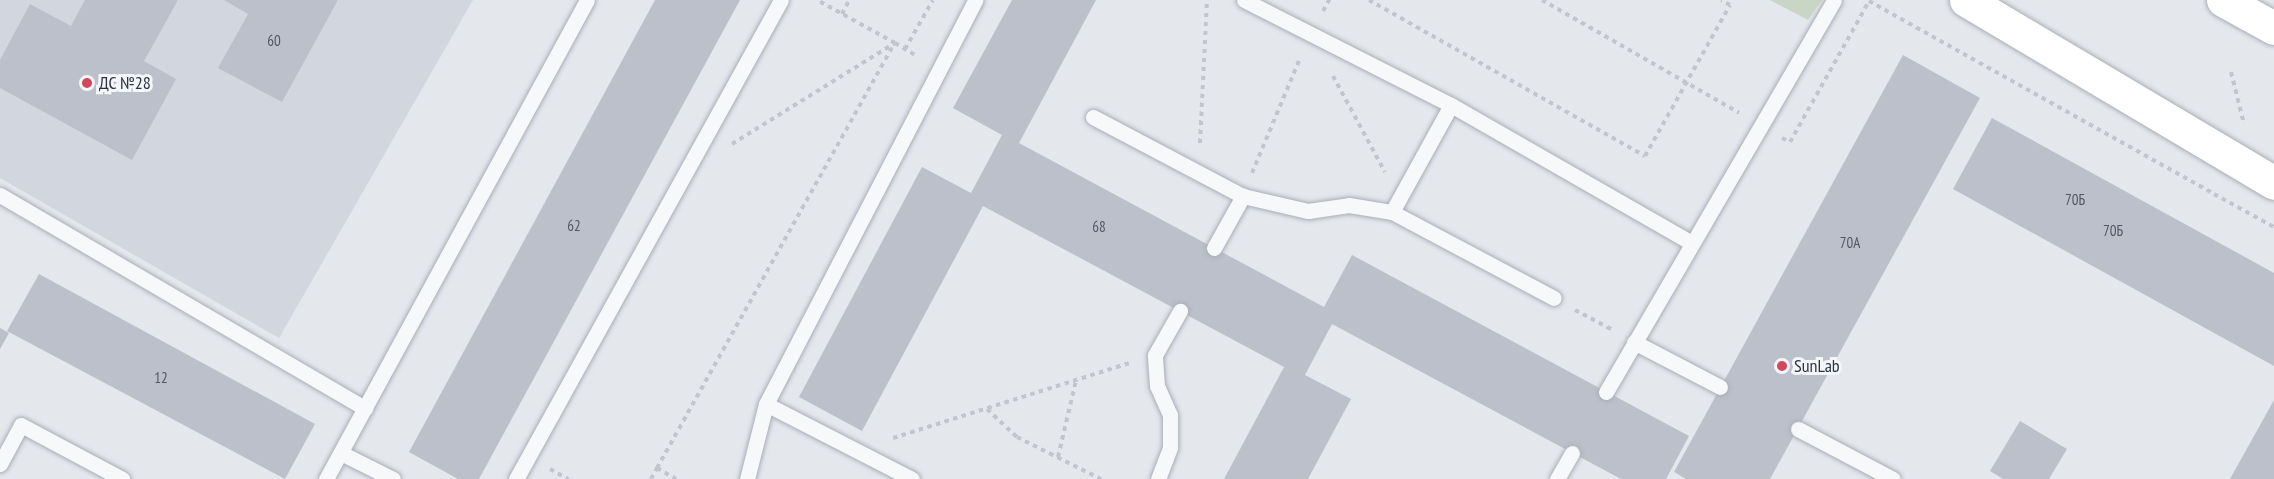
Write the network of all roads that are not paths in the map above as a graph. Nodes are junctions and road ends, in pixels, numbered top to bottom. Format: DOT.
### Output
graph roads {
  1 [pos="587,0"];
  2 [pos="781,0"];
  3 [pos="975,0"];
  4 [pos="1244,0"];
  5 [pos="1834,0"];
  6 [pos="1966,0"];
  7 [pos="2223,0"];
  8 [pos="2274,28"];
  9 [pos="1451,105"];
  10 [pos="1093,117"];
  11 [pos="2274,183"];
  12 [pos="0,195"];
  13 [pos="1243,196"];
  14 [pos="1396,206"];
  15 [pos="1690,242"];
  16 [pos="1214,248"];
  17 [pos="1554,298"];
  18 [pos="1180,311"];
  19 [pos="1634,342"];
  20 [pos="1720,387"];
  21 [pos="1606,392"];
  22 [pos="766,404"];
  23 [pos="365,408"];
  24 [pos="1798,429"];
  25 [pos="341,453"];
  26 [pos="1572,453"];
  27 [pos="0,464"];
  28 [pos="122,479"];
  29 [pos="326,479"];
  30 [pos="393,479"];
  31 [pos="516,479"];
  32 [pos="747,479"];
  33 [pos="912,479"];
  34 [pos="1158,479"];
  35 [pos="1557,479"];
  36 [pos="1893,479"];
  1 -- 23 [label="lane"];
  2 -- 31 [label="lane"];
  3 -- 22 [label="lane"];
  4 -- 9 [label="lane"];
  5 -- 15 [label="lane"];
  6 -- 11 [label="street"];
  7 -- 8 [label="street"];
  9 -- 14 [label="lane"];
  9 -- 15 [label="lane"];
  10 -- 13 [label="lane"];
  12 -- 23 [label="lane"];
  13 -- 14 [label="lane"];
  13 -- 16 [label="lane"];
  14 -- 17 [label="lane"];
  15 -- 19 [label="lane"];
  18 -- 34 [label="lane"];
  19 -- 20 [label="lane"];
  19 -- 21 [label="lane"];
  22 -- 32 [label="lane"];
  22 -- 33 [label="lane"];
  23 -- 25 [label="lane"];
  24 -- 36 [label="lane"];
  25 -- 29 [label="lane"];
  25 -- 30 [label="lane"];
  26 -- 35 [label="lane"];
  27 -- 28 [label="lane"];
}
